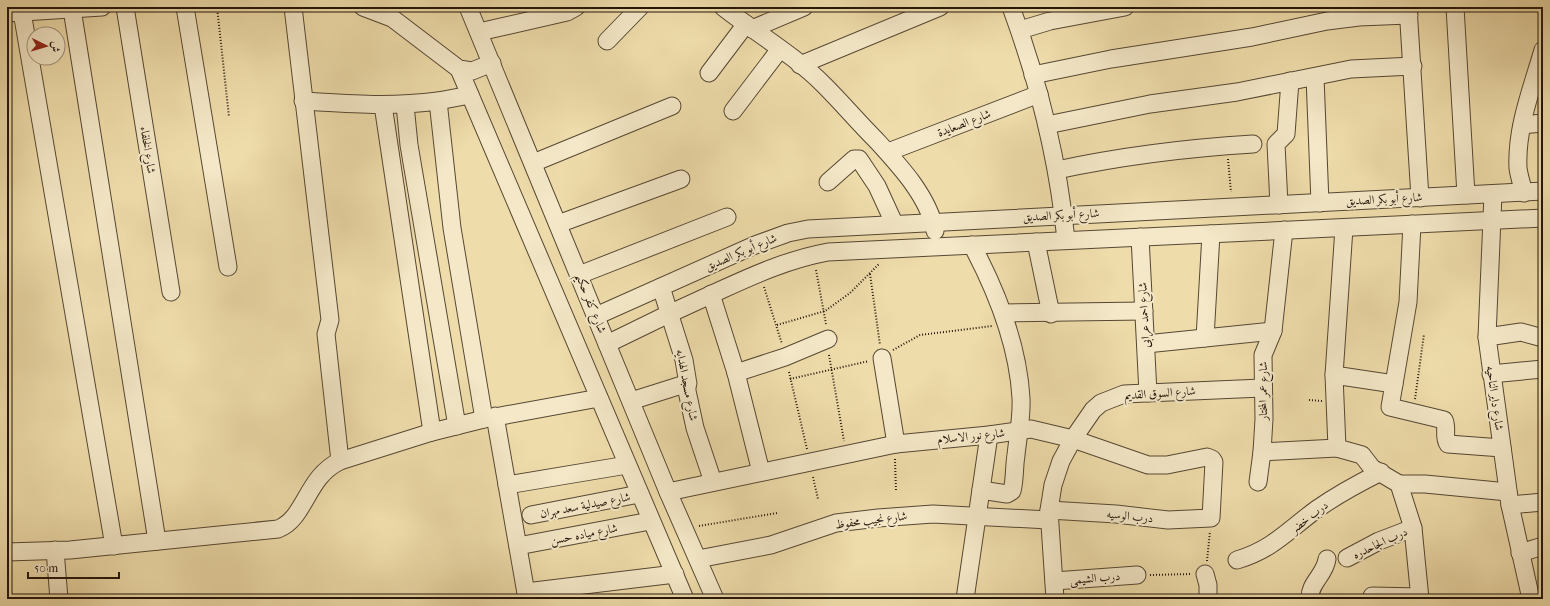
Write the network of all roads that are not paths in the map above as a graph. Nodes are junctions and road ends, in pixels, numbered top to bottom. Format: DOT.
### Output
graph roads {
  1 [pos="102,7"];
  2 [pos="125,7"];
  3 [pos="185,7"];
  4 [pos="293,7"];
  5 [pos="366,7"];
  6 [pos="576,7"];
  7 [pos="640,7"];
  8 [pos="723,7"];
  9 [pos="804,7"];
  10 [pos="940,7"];
  11 [pos="1011,7"];
  12 [pos="1125,7"];
  13 [pos="1455,7"];
  14 [pos="468,8"];
  15 [pos="72,9"];
  16 [pos="1408,11"];
  17 [pos="14,13"];
  18 [pos="749,26"];
  19 [pos="1020,30"];
  20 [pos="479,32"];
  21 [pos="607,41"];
  22 [pos="780,49"];
  23 [pos="1543,50"];
  24 [pos="492,64"];
  25 [pos="800,65"];
  26 [pos="1413,66"];
  27 [pos="458,69"];
  28 [pos="709,73"];
  29 [pos="1033,75"];
  30 [pos="1315,77"];
  31 [pos="1290,81"];
  32 [pos="1039,94"];
  33 [pos="470,95"];
  34 [pos="1536,96"];
  35 [pos="303,101"];
  36 [pos="438,101"];
  37 [pos="384,105"];
  38 [pos="405,105"];
  39 [pos="672,106"];
  40 [pos="733,111"];
  41 [pos="1543,123"];
  42 [pos="1048,125"];
  43 [pos="1522,125"];
  44 [pos="1253,144"];
  45 [pos="888,152"];
  46 [pos="533,163"];
  47 [pos="1057,170"];
  48 [pos="681,179"];
  49 [pos="828,182"];
  50 [pos="1543,191"];
  51 [pos="1524,192"];
  52 [pos="1493,194"];
  53 [pos="1466,195"];
  54 [pos="1420,198"];
  55 [pos="1320,203"];
  56 [pos="1279,205"];
  57 [pos="1064,215"];
  58 [pos="727,217"];
  59 [pos="1543,218"];
  60 [pos="1492,221"];
  61 [pos="933,222"];
  62 [pos="894,223"];
  63 [pos="558,224"];
  64 [pos="1412,224"];
  65 [pos="1344,228"];
  66 [pos="1284,230"];
  67 [pos="1211,234"];
  68 [pos="1140,237"];
  69 [pos="1066,240"];
  70 [pos="1036,242"];
  71 [pos="972,245"];
  72 [pos="938,247"];
  73 [pos="228,267"];
  74 [pos="579,275"];
  75 [pos="661,287"];
  76 [pos="171,292"];
  77 [pos="711,294"];
  78 [pos="1144,311"];
  79 [pos="669,313"];
  80 [pos="1051,314"];
  81 [pos="596,316"];
  82 [pos="1005,319"];
  83 [pos="1273,330"];
  84 [pos="1487,337"];
  85 [pos="1205,338"];
  86 [pos="1543,338"];
  87 [pos="828,339"];
  88 [pos="607,344"];
  89 [pos="1146,344"];
  90 [pos="882,358"];
  91 [pos="1543,369"];
  92 [pos="736,373"];
  93 [pos="1491,374"];
  94 [pos="1334,375"];
  95 [pos="688,383"];
  96 [pos="1394,384"];
  97 [pos="1262,388"];
  98 [pos="1148,393"];
  99 [pos="598,398"];
  100 [pos="631,401"];
  101 [pos="489,418"];
  102 [pos="457,426"];
  103 [pos="1019,431"];
  104 [pos="432,432"];
  105 [pos="989,435"];
  106 [pos="1072,439"];
  107 [pos="896,444"];
  108 [pos="1337,448"];
  109 [pos="1502,448"];
  110 [pos="1262,452"];
  111 [pos="340,460"];
  112 [pos="626,465"];
  113 [pos="761,472"];
  114 [pos="1381,472"];
  115 [pos="713,482"];
  116 [pos="1258,482"];
  117 [pos="507,484"];
  118 [pos="1399,484"];
  119 [pos="981,490"];
  120 [pos="668,492"];
  121 [pos="639,494"];
  122 [pos="1509,499"];
  123 [pos="1543,502"];
  124 [pos="1049,515"];
  125 [pos="531,516"];
  126 [pos="978,517"];
  127 [pos="1211,518"];
  128 [pos="650,521"];
  129 [pos="1413,528"];
  130 [pos="157,541"];
  131 [pos="114,546"];
  132 [pos="518,546"];
  133 [pos="1543,546"];
  134 [pos="55,550"];
  135 [pos="7,552"];
  136 [pos="1520,553"];
  137 [pos="1347,558"];
  138 [pos="698,559"];
  139 [pos="1327,559"];
  140 [pos="1237,560"];
  141 [pos="675,574"];
  142 [pos="1206,574"];
  143 [pos="1137,575"];
  144 [pos="1054,581"];
  145 [pos="527,596"];
  146 [pos="1372,596"];
  147 [pos="1535,596"];
  148 [pos="1420,598"];
  149 [pos="59,599"];
  150 [pos="685,599"];
  151 [pos="715,599"];
  152 [pos="965,599"];
  153 [pos="1055,599"];
  154 [pos="1208,599"];
  155 [pos="1310,599"];
  1 -- 15 [label="street"];
  2 -- 76 [label="street, شارع الخلفاء"];
  3 -- 73 [label="street"];
  4 -- 35 [label="street"];
  5 -- 27 [label="street"];
  6 -- 20 [label="street"];
  7 -- 21 [label="street"];
  8 -- 18 [label="street"];
  9 -- 18 [label="street"];
  10 -- 25 [label="street"];
  11 -- 19 [label="street"];
  12 -- 19 [label="street"];
  13 -- 53 [label="street"];
  14 -- 20 [label="street, شارع كفر حكيم"];
  15 -- 17 [label="street"];
  15 -- 130 [label="street"];
  16 -- 26 [label="street"];
  16 -- 29 [label="street"];
  17 -- 131 [label="street"];
  18 -- 22 [label="street"];
  18 -- 28 [label="street"];
  19 -- 29 [label="street"];
  20 -- 24 [label="street, شارع كفر حكيم"];
  22 -- 25 [label="street"];
  22 -- 40 [label="street"];
  23 -- 34 [label="street"];
  24 -- 27 [label="street"];
  24 -- 46 [label="street, شارع كفر حكيم"];
  25 -- 45 [label="street"];
  26 -- 30 [label="street"];
  26 -- 54 [label="street"];
  27 -- 33 [label="street"];
  29 -- 32 [label="street"];
  30 -- 31 [label="street"];
  30 -- 55 [label="street"];
  31 -- 42 [label="street"];
  31 -- 56 [label="street"];
  32 -- 42 [label="street"];
  32 -- 45 [label="street, شارع الصعايدة"];
  33 -- 36 [label="street"];
  33 -- 99 [label="street"];
  34 -- 43 [label="street"];
  35 -- 37 [label="street"];
  35 -- 111 [label="street"];
  36 -- 38 [label="street"];
  36 -- 101 [label="street"];
  37 -- 38 [label="street"];
  37 -- 104 [label="street"];
  38 -- 102 [label="street"];
  39 -- 46 [label="street"];
  41 -- 43 [label="street"];
  42 -- 47 [label="street"];
  43 -- 51 [label="street"];
  44 -- 47 [label="street"];
  45 -- 61 [label="street"];
  46 -- 63 [label="street, شارع كفر حكيم"];
  47 -- 57 [label="street"];
  48 -- 63 [label="street"];
  49 -- 62 [label="street"];
  50 -- 51 [label="street, شارع أبو بكر الصديق"];
  51 -- 52 [label="street, شارع أبو بكر الصديق"];
  52 -- 53 [label="street, شارع أبو بكر الصديق"];
  52 -- 60 [label="street, شارع داير الناحيه"];
  53 -- 54 [label="street, شارع أبو بكر الصديق"];
  54 -- 55 [label="street, شارع أبو بكر الصديق"];
  55 -- 56 [label="street, شارع أبو بكر الصديق"];
  56 -- 57 [label="street, شارع أبو بكر الصديق"];
  57 -- 61 [label="street, شارع أبو بكر الصديق"];
  57 -- 69 [label="street"];
  58 -- 74 [label="street"];
  59 -- 60 [label="street"];
  60 -- 64 [label="street"];
  60 -- 84 [label="street, شارع داير الناحيه"];
  61 -- 62 [label="street, شارع أبو بكر الصديق"];
  61 -- 72 [label="street"];
  62 -- 75 [label="street, شارع أبو بكر الصديق"];
  63 -- 74 [label="street, شارع كفر حكيم"];
  64 -- 65 [label="street"];
  64 -- 96 [label="street"];
  65 -- 66 [label="street"];
  65 -- 94 [label="street"];
  66 -- 67 [label="street"];
  66 -- 83 [label="street, شارع عمر المختار"];
  67 -- 68 [label="street"];
  67 -- 85 [label="street"];
  68 -- 69 [label="street"];
  68 -- 78 [label="street, شارع احمد عرابى"];
  69 -- 70 [label="street"];
  70 -- 71 [label="street"];
  70 -- 80 [label="street"];
  71 -- 72 [label="street"];
  71 -- 82 [label="street"];
  72 -- 77 [label="street"];
  74 -- 81 [label="street, شارع كفر حكيم"];
  75 -- 79 [label="street, شارع مسجد الهدايه"];
  75 -- 81 [label="street, شارع أبو بكر الصديق"];
  77 -- 79 [label="street"];
  77 -- 92 [label="street"];
  78 -- 80 [label="street"];
  78 -- 89 [label="street, شارع احمد عرابى"];
  79 -- 88 [label="street"];
  79 -- 95 [label="street, شارع مسجد الهدايه"];
  80 -- 82 [label="street"];
  81 -- 88 [label="street, شارع كفر حكيم"];
  82 -- 103 [label="street"];
  83 -- 85 [label="street"];
  83 -- 97 [label="street, شارع عمر المختار"];
  84 -- 86 [label="street"];
  84 -- 93 [label="street, شارع داير الناحيه"];
  85 -- 89 [label="street"];
  87 -- 92 [label="street"];
  88 -- 100 [label="street, شارع كفر حكيم"];
  89 -- 98 [label="street, شارع احمد عرابى"];
  90 -- 107 [label="street"];
  91 -- 93 [label="street"];
  92 -- 113 [label="street"];
  93 -- 109 [label="street, شارع داير الناحيه"];
  94 -- 96 [label="street"];
  94 -- 108 [label="street"];
  95 -- 100 [label="street"];
  95 -- 115 [label="street, شارع مسجد الهدايه"];
  96 -- 109 [label="street"];
  97 -- 98 [label="street, شارع السوق القديم"];
  97 -- 110 [label="street, شارع عمر المختار"];
  98 -- 106 [label="street, شارع السوق القديم"];
  99 -- 101 [label="street"];
  99 -- 112 [label="street"];
  100 -- 120 [label="street, شارع كفر حكيم"];
  101 -- 102 [label="street"];
  101 -- 117 [label="street"];
  102 -- 104 [label="street"];
  103 -- 105 [label="street, شارع نور الاسلام"];
  103 -- 106 [label="street, شارع نور الاسلام"];
  103 -- 119 [label="street"];
  104 -- 111 [label="street"];
  105 -- 107 [label="street, شارع نور الاسلام"];
  105 -- 119 [label="street"];
  106 -- 124 [label="street, شارع السوق القديم"];
  106 -- 127 [label="street, شارع نور الاسلام"];
  107 -- 113 [label="street, شارع نور الاسلام"];
  108 -- 110 [label="street"];
  108 -- 114 [label="street"];
  109 -- 122 [label="street, شارع داير الناحيه"];
  110 -- 116 [label="street, شارع عمر المختار"];
  111 -- 130 [label="street"];
  112 -- 117 [label="street"];
  112 -- 121 [label="street"];
  113 -- 115 [label="street, شارع نور الاسلام"];
  114 -- 118 [label="street"];
  114 -- 140 [label="street, درب خضر"];
  115 -- 120 [label="street, شارع نور الاسلام"];
  117 -- 132 [label="street"];
  118 -- 122 [label="street"];
  118 -- 129 [label="street"];
  119 -- 126 [label="street"];
  120 -- 138 [label="street, شارع كفر حكيم"];
  121 -- 125 [label="street, شارع صيدلية سعد مهران"];
  121 -- 128 [label="street"];
  122 -- 123 [label="street"];
  122 -- 136 [label="street, شارع داير الناحيه"];
  124 -- 126 [label="street, درب الوسيه"];
  124 -- 127 [label="street, درب الوسيه"];
  124 -- 144 [label="street, شارع السوق القديم"];
  126 -- 138 [label="street, شارع نجيب محفوظ"];
  126 -- 152 [label="street"];
  128 -- 132 [label="street, شارع مياده حسن"];
  128 -- 141 [label="street"];
  129 -- 137 [label="street, درب الجاحدره"];
  129 -- 148 [label="street"];
  130 -- 131 [label="street"];
  131 -- 134 [label="street"];
  132 -- 145 [label="street"];
  133 -- 136 [label="street"];
  134 -- 135 [label="street"];
  134 -- 149 [label="street"];
  136 -- 147 [label="street, شارع داير الناحيه"];
  138 -- 151 [label="street, شارع كفر حكيم"];
  139 -- 155 [label="street"];
  141 -- 145 [label="street"];
  141 -- 150 [label="street"];
  142 -- 154 [label="street"];
  143 -- 144 [label="street, درب الشيمى"];
  144 -- 153 [label="street, شارع السوق القديم"];
  146 -- 148 [label="street"];
}
